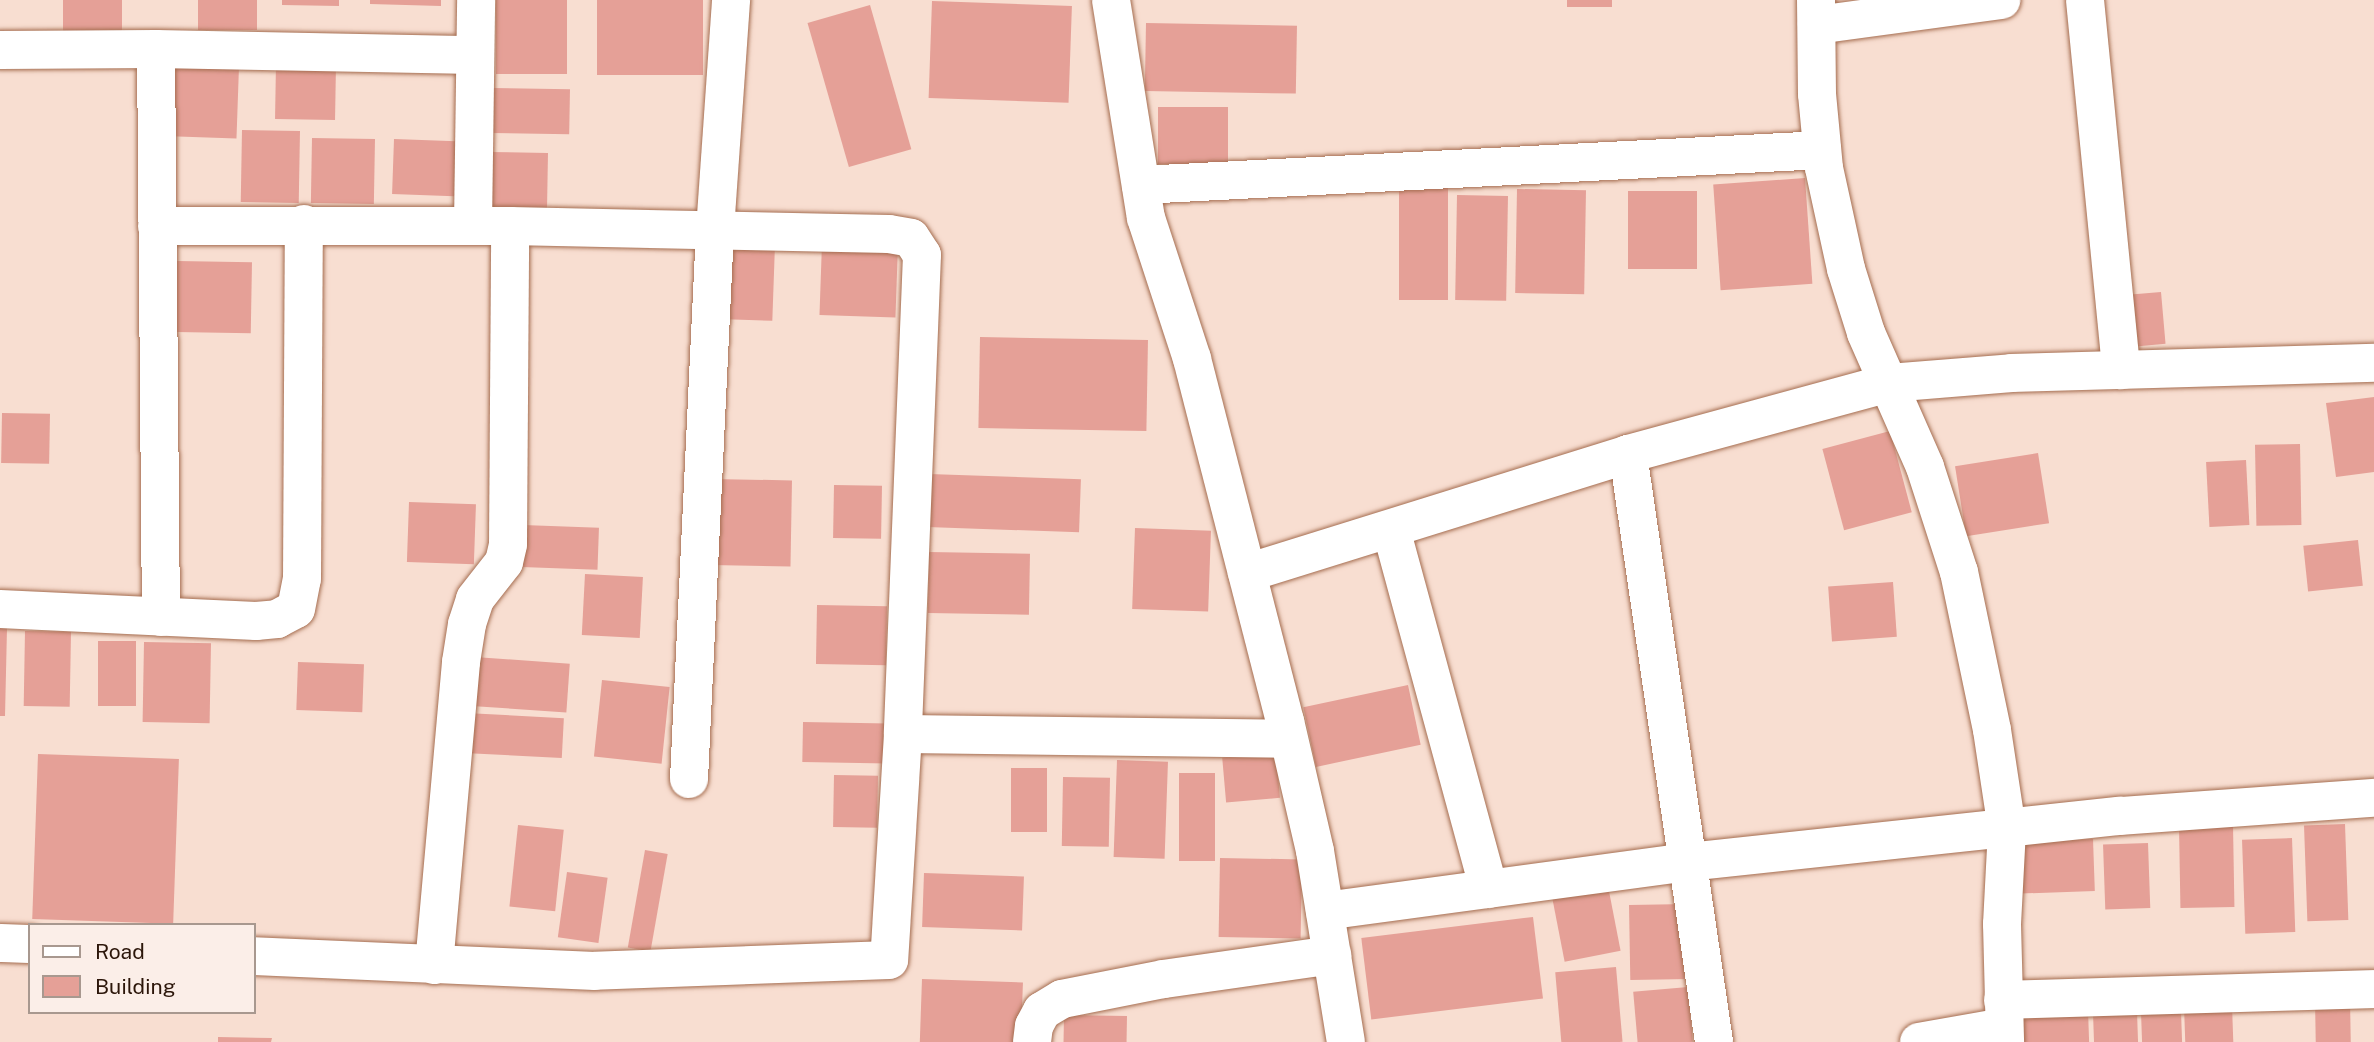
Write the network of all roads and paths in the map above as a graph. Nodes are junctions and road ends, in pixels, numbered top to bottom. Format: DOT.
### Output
graph roads {
  1 [pos="476,0"];
  2 [pos="731,0"];
  3 [pos="1111,0"];
  4 [pos="2001,0"];
  5 [pos="2085,0"];
  6 [pos="1817,13"];
  7 [pos="156,49"];
  8 [pos="0,50"];
  9 [pos="475,55"];
  10 [pos="1822,150"];
  11 [pos="1141,185"];
  12 [pos="304,224"];
  13 [pos="157,226"];
  14 [pos="492,226"];
  15 [pos="715,230"];
  16 [pos="2374,363"];
  17 [pos="2121,370"];
  18 [pos="1889,383"];
  19 [pos="1628,454"];
  20 [pos="1391,529"];
  21 [pos="1247,573"];
  22 [pos="0,609"];
  23 [pos="161,617"];
  24 [pos="903,734"];
  25 [pos="1288,738"];
  26 [pos="689,779"];
  27 [pos="2374,798"];
  28 [pos="2007,829"];
  29 [pos="1687,862"];
  30 [pos="1489,889"];
  31 [pos="1325,911"];
  32 [pos="0,943"];
  33 [pos="28,944"];
  34 [pos="1332,955"];
  35 [pos="256,956"];
  36 [pos="434,965"];
  37 [pos="2374,989"];
  38 [pos="2004,1023"];
  39 [pos="1032,1042"];
  40 [pos="1346,1042"];
  41 [pos="1714,1042"];
  42 [pos="1919,1042"];
  1 -- 9 [label="street"];
  2 -- 15 [label="street"];
  3 -- 11 [label="street"];
  4 -- 6 [label="street"];
  5 -- 17 [label="street"];
  6 -- 10 [label="street"];
  7 -- 8 [label="street"];
  7 -- 9 [label="street"];
  7 -- 13 [label="street"];
  9 -- 14 [label="street"];
  10 -- 11 [label="street"];
  10 -- 18 [label="street"];
  11 -- 21 [label="street"];
  12 -- 13 [label="street"];
  12 -- 14 [label="street"];
  12 -- 23 [label="street"];
  13 -- 23 [label="street"];
  14 -- 15 [label="street"];
  14 -- 36 [label="street"];
  15 -- 24 [label="street"];
  15 -- 26 [label="street"];
  16 -- 17 [label="street"];
  17 -- 18 [label="street"];
  18 -- 19 [label="street"];
  18 -- 28 [label="street"];
  19 -- 20 [label="street"];
  19 -- 29 [label="street"];
  20 -- 21 [label="street"];
  20 -- 30 [label="street"];
  21 -- 25 [label="street"];
  22 -- 23 [label="street"];
  24 -- 25 [label="street"];
  24 -- 36 [label="street"];
  25 -- 31 [label="street"];
  27 -- 28 [label="street"];
  28 -- 29 [label="street"];
  28 -- 38 [label="street"];
  29 -- 30 [label="street"];
  29 -- 41 [label="street"];
  30 -- 31 [label="street"];
  31 -- 34 [label="street"];
  32 -- 33 [label="street"];
  34 -- 39 [label="street"];
  34 -- 40 [label="street"];
  35 -- 36 [label="street"];
  37 -- 38 [label="street"];
  38 -- 42 [label="street"];
}
